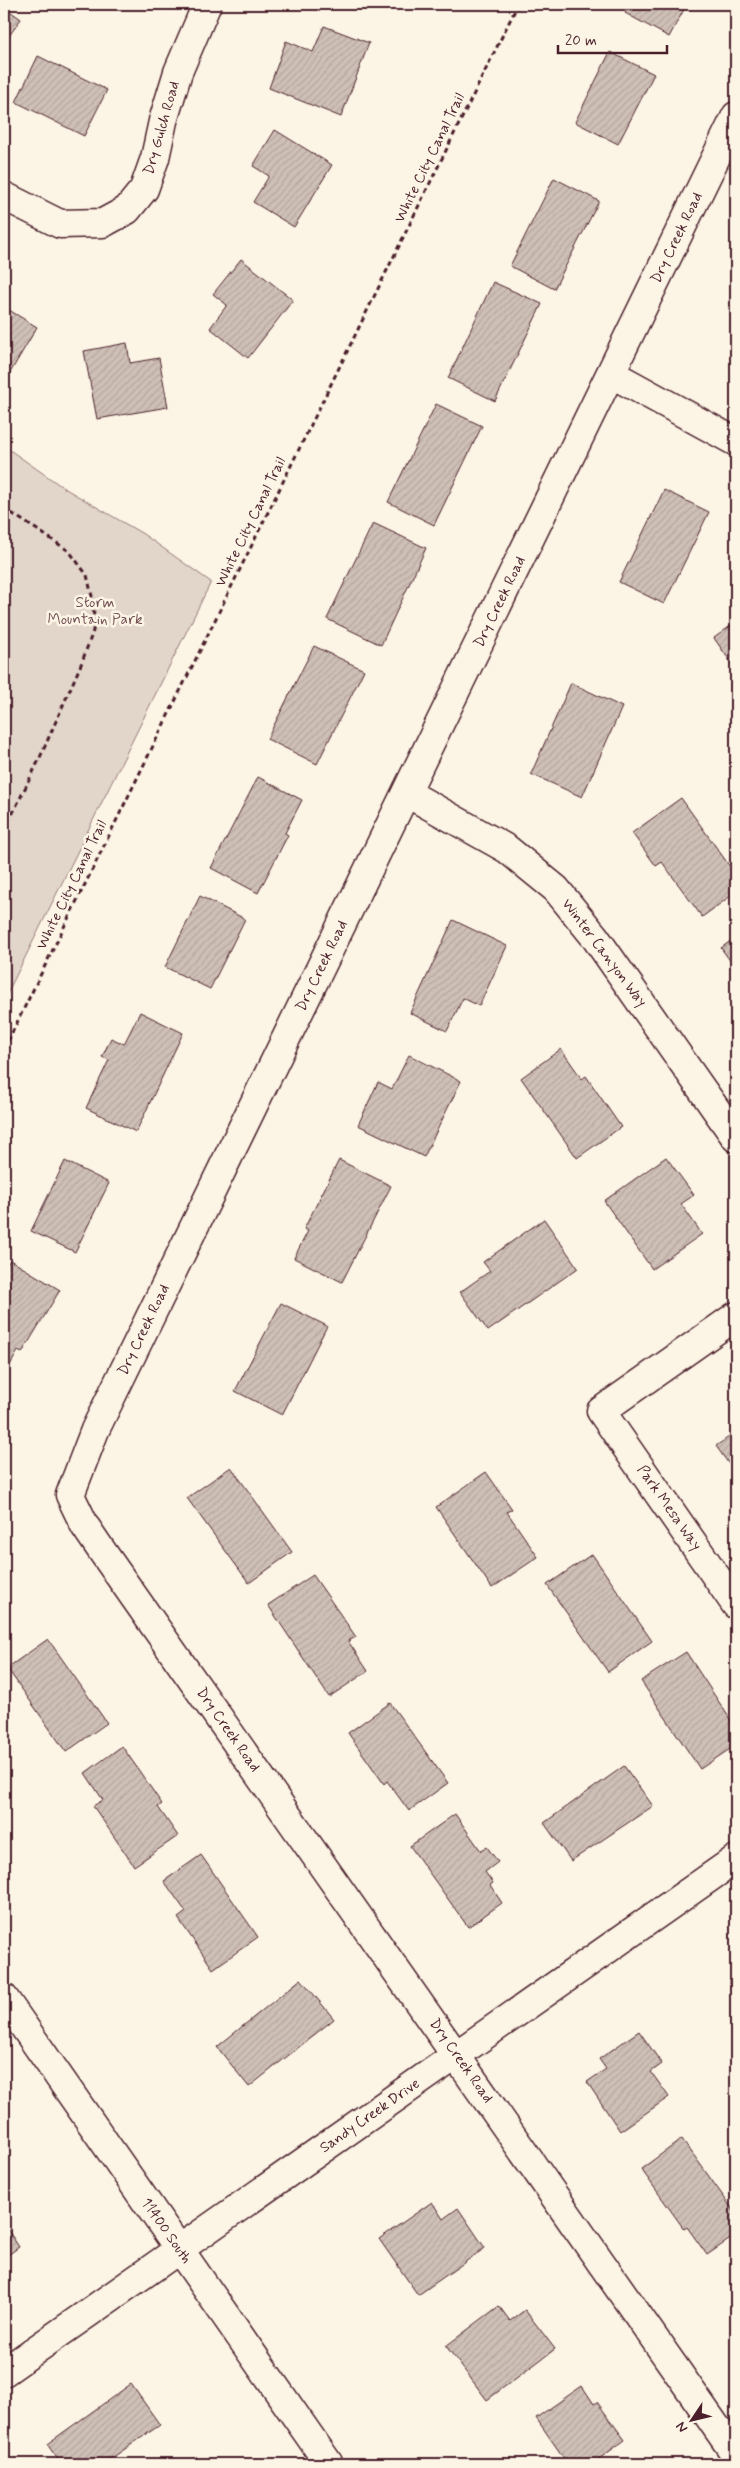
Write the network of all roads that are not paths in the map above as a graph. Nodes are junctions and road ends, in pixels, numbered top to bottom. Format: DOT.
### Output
graph roads {
  1 [pos="207,4"];
  2 [pos="736,116"];
  3 [pos="4,196"];
  4 [pos="612,374"];
  5 [pos="736,442"];
  6 [pos="407,793"];
  7 [pos="736,1138"];
  8 [pos="736,1316"];
  9 [pos="736,1604"];
  10 [pos="736,1859"];
  11 [pos="4,1998"];
  12 [pos="456,2055"];
  13 [pos="179,2250"];
  14 [pos="4,2372"];
  15 [pos="736,2455"];
  16 [pos="329,2464"];
  1 -- 3 [label="street, Dry Gulch Road"];
  2 -- 4 [label="street, Dry Creek Road"];
  4 -- 5 [label="street"];
  4 -- 6 [label="street, Dry Creek Road"];
  6 -- 7 [label="street, Winter Canyon Way"];
  6 -- 12 [label="street, Dry Creek Road"];
  8 -- 9 [label="street, Park Mesa Way"];
  10 -- 12 [label="street, Sandy Creek Drive"];
  11 -- 13 [label="street, 11400 South"];
  12 -- 13 [label="street, Sandy Creek Drive"];
  12 -- 15 [label="street, Dry Creek Road"];
  13 -- 14 [label="street, Sandy Creek Drive"];
  13 -- 16 [label="street, 11400 South"];
}
